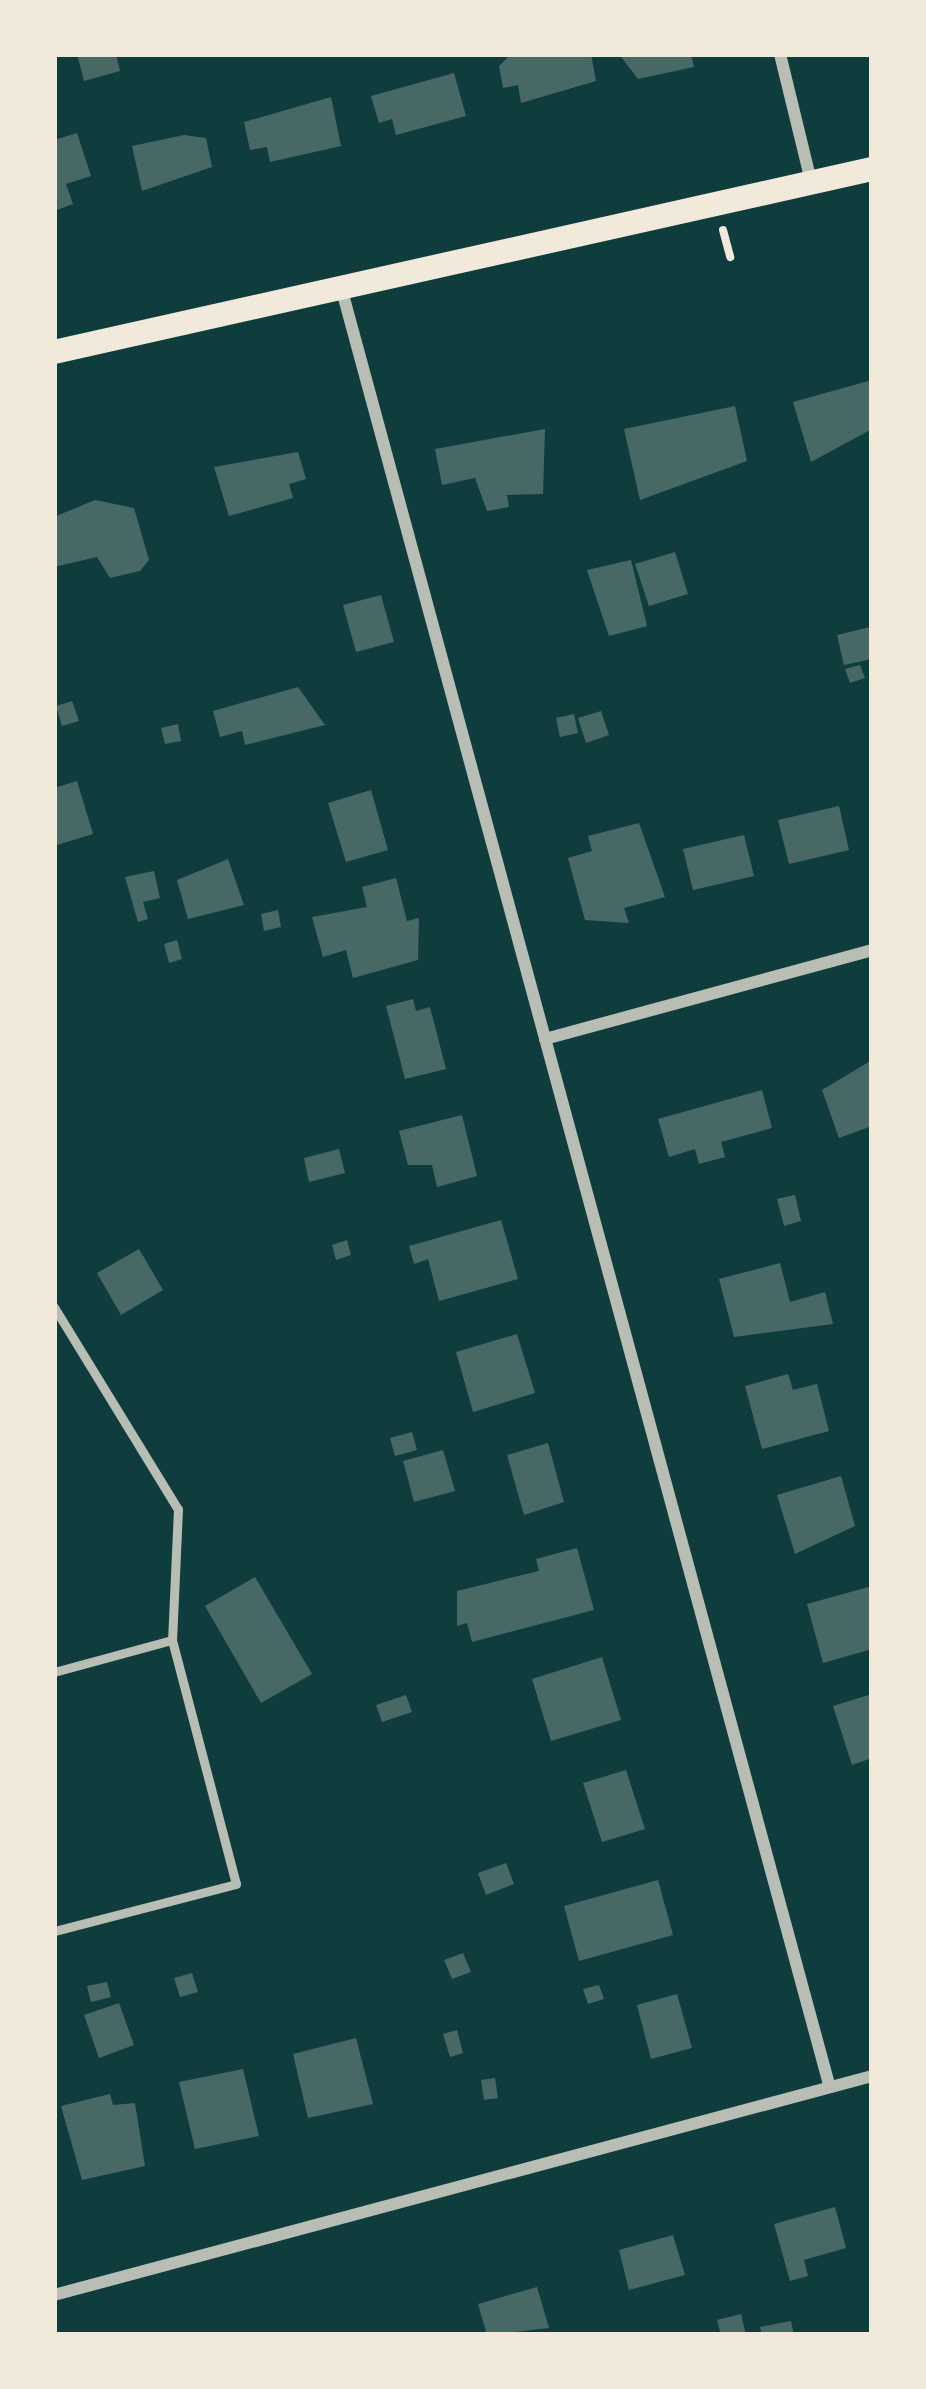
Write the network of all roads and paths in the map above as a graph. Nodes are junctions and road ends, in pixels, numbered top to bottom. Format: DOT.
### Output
graph roads {
  1 [pos="780,54"];
  2 [pos="872,169"];
  3 [pos="812,182"];
  4 [pos="341,286"];
  5 [pos="54,352"];
  6 [pos="872,950"];
  7 [pos="545,1039"];
  8 [pos="54,1307"];
  9 [pos="172,1640"];
  10 [pos="54,1672"];
  11 [pos="54,1931"];
  12 [pos="872,2076"];
  13 [pos="829,2084"];
  14 [pos="54,2295"];
  1 -- 3 [label="street"];
  2 -- 3 [label="main road"];
  3 -- 4 [label="main road"];
  4 -- 5 [label="main road"];
  4 -- 7 [label="street"];
  6 -- 7 [label="street"];
  7 -- 13 [label="street"];
  8 -- 9 [label="lane"];
  9 -- 10 [label="lane"];
  9 -- 11 [label="lane"];
  12 -- 13 [label="street"];
  13 -- 14 [label="street"];
}
